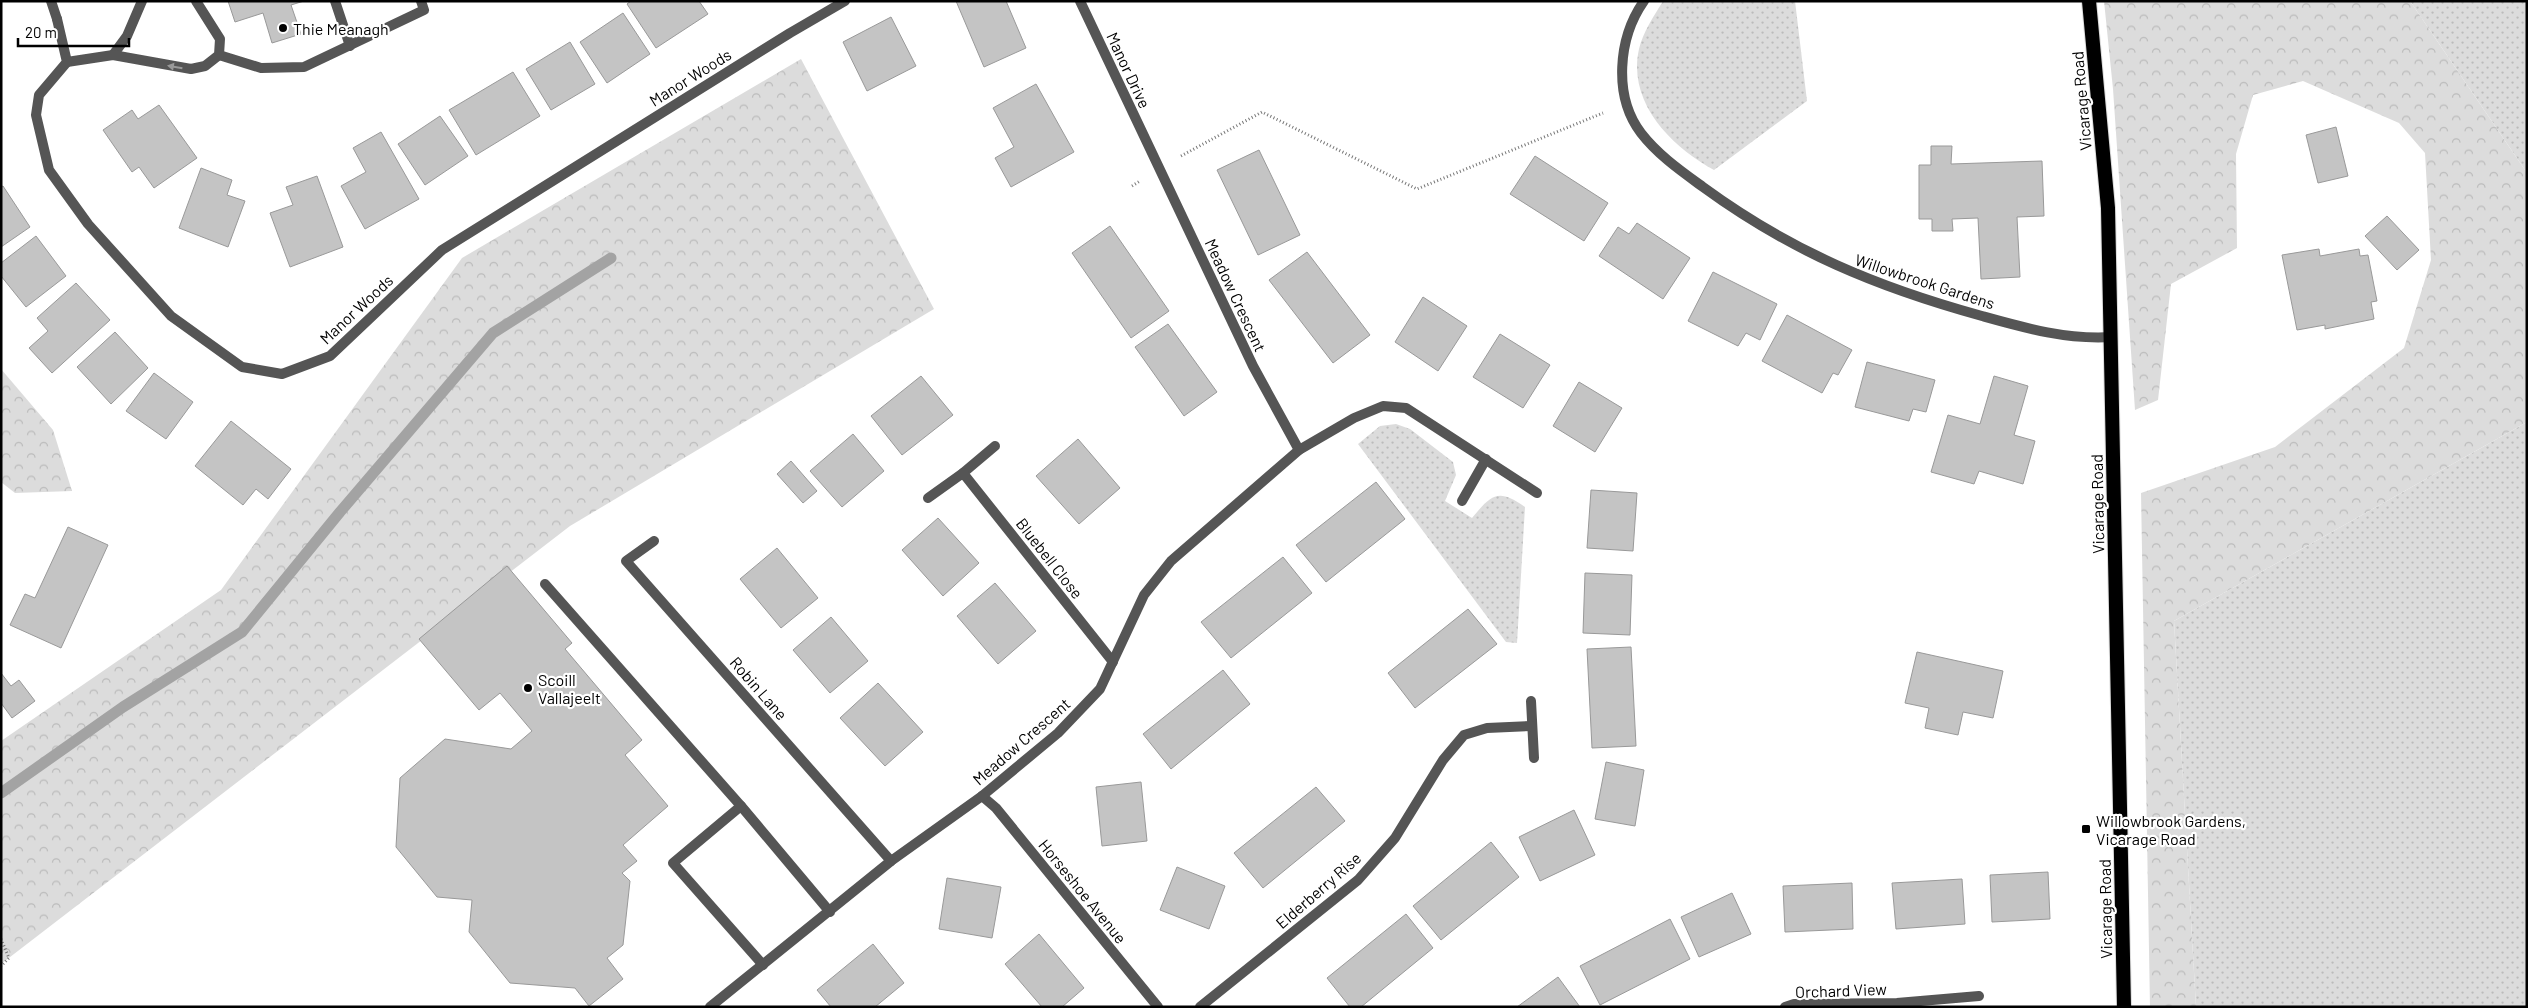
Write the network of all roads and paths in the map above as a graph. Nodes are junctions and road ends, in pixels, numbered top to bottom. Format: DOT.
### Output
graph roads {
  1 [pos="51,1"];
  2 [pos="142,1"];
  3 [pos="196,1"];
  4 [pos="335,1"];
  5 [pos="421,1"];
  6 [pos="845,1"];
  7 [pos="1080,1"];
  8 [pos="1644,1"];
  9 [pos="2089,1"];
  10 [pos="350,46"];
  11 [pos="113,55"];
  12 [pos="219,55"];
  13 [pos="67,62"];
  14 [pos="1627,104"];
  15 [pos="1150,151"];
  16 [pos="1187,152"];
  17 [pos="2112,337"];
  18 [pos="995,446"];
  19 [pos="1299,450"];
  20 [pos="1486,459"];
  21 [pos="964,473"];
  22 [pos="1537,493"];
  23 [pos="928,498"];
  24 [pos="1462,501"];
  25 [pos="654,541"];
  26 [pos="545,584"];
  27 [pos="1113,662"];
  28 [pos="1531,701"];
  29 [pos="1532,726"];
  30 [pos="1534,758"];
  31 [pos="982,796"];
  32 [pos="740,806"];
  33 [pos="891,861"];
  34 [pos="830,912"];
  35 [pos="1,939"];
  36 [pos="764,965"];
  37 [pos="1,966"];
  38 [pos="1979,996"];
  39 [pos="1898,1005"];
  40 [pos="710,1007"];
  41 [pos="1158,1007"];
  42 [pos="1200,1007"];
  43 [pos="1785,1007"];
  44 [pos="2124,1007"];
  1 -- 13 [label="street"];
  2 -- 11 [label="street"];
  3 -- 12 [label="street"];
  4 -- 10 [label="street"];
  5 -- 10 [label="street"];
  6 -- 13 [label="street, Manor Woods"];
  7 -- 15 [label="street, Manor Drive"];
  8 -- 14 [label="street, Willowbrook Gardens"];
  9 -- 17 [label="highway, Vicarage Road"];
  10 -- 12 [label="street"];
  12 -- 11 [label="street, one-way"];
  11 -- 13 [label="street"];
  14 -- 16 [label="path"];
  14 -- 17 [label="street, Willowbrook Gardens"];
  15 -- 19 [label="street, Meadow Crescent"];
  17 -- 44 [label="highway, Vicarage Road"];
  18 -- 21 [label="street"];
  19 -- 20 [label="street, Meadow Crescent"];
  19 -- 27 [label="street, Meadow Crescent"];
  20 -- 22 [label="street, Meadow Crescent"];
  20 -- 24 [label="street"];
  21 -- 23 [label="street"];
  21 -- 27 [label="street, Bluebell Close"];
  25 -- 33 [label="street, Robin Lane"];
  26 -- 32 [label="street"];
  27 -- 31 [label="street, Meadow Crescent"];
  28 -- 29 [label="street"];
  29 -- 30 [label="street"];
  29 -- 42 [label="street, Elderberry Rise"];
  31 -- 33 [label="street, Meadow Crescent"];
  31 -- 41 [label="street, Horseshoe Avenue"];
  32 -- 34 [label="street"];
  32 -- 36 [label="street"];
  33 -- 34 [label="street, Meadow Crescent"];
  34 -- 36 [label="street, Meadow Crescent"];
  35 -- 37 [label="path"];
  36 -- 40 [label="street, Meadow Crescent"];
  38 -- 39 [label="street, Orchard View"];
  39 -- 43 [label="street, Orchard View"];
}
